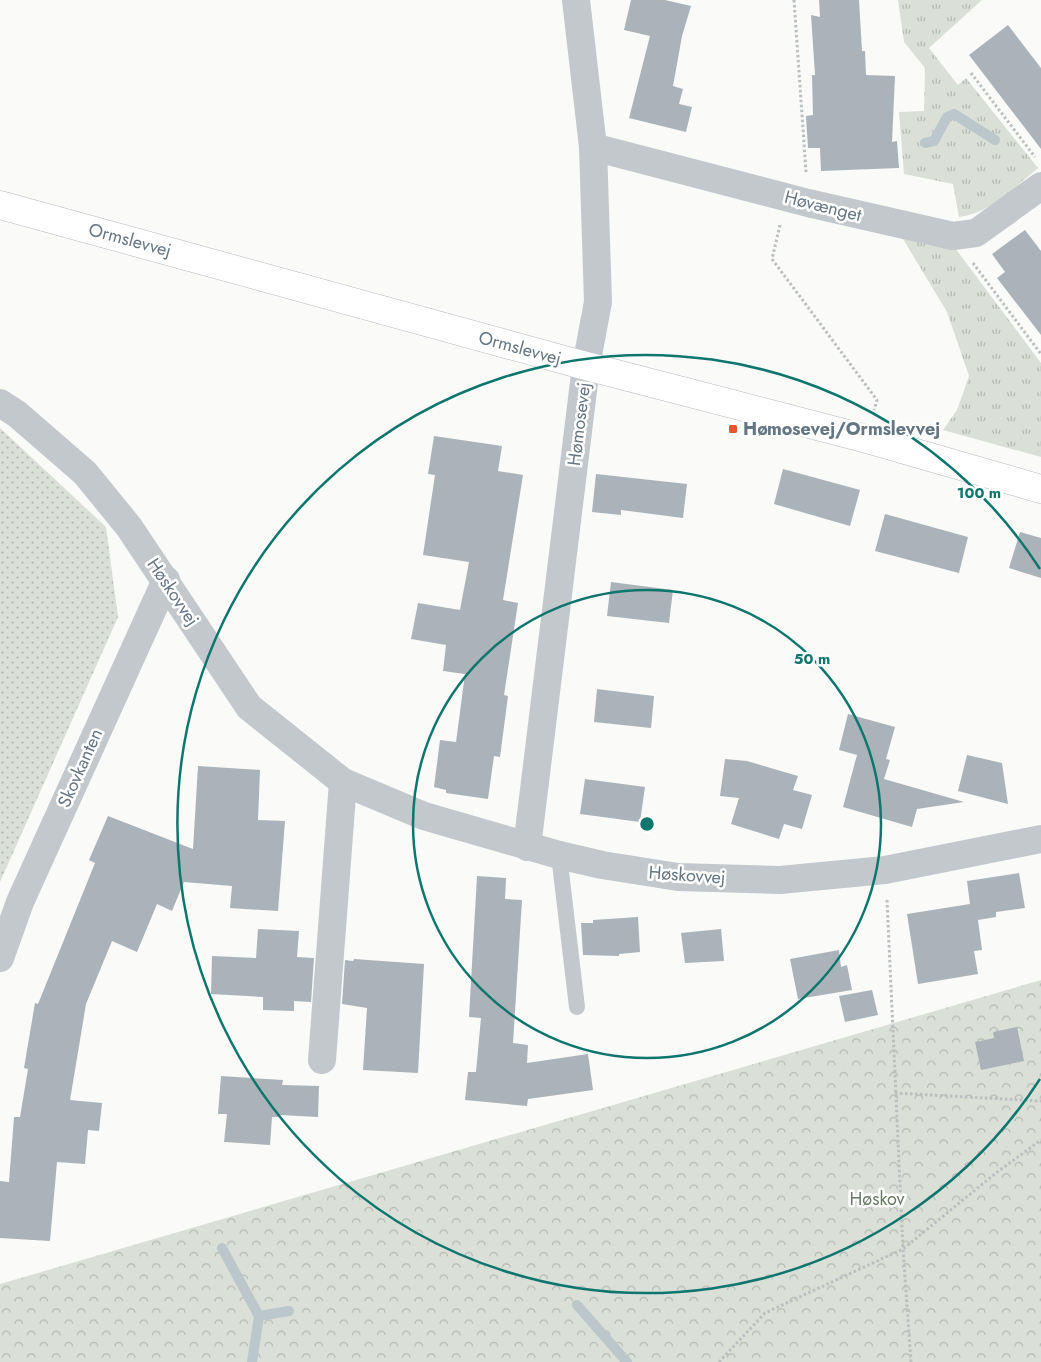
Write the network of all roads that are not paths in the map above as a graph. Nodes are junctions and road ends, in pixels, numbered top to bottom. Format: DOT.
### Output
graph roads {
  1 [pos="576,0"];
  2 [pos="593,147"];
  3 [pos="1041,186"];
  4 [pos="0,205"];
  5 [pos="586,366"];
  6 [pos="0,403"];
  7 [pos="1041,489"];
  8 [pos="166,580"];
  9 [pos="343,782"];
  10 [pos="1041,839"];
  11 [pos="527,847"];
  12 [pos="558,855"];
  13 [pos="0,958"];
  14 [pos="577,1006"];
  15 [pos="322,1060"];
  1 -- 2 [label="street, Hømosevej"];
  2 -- 3 [label="street, Høvænget"];
  2 -- 5 [label="street, Hømosevej"];
  4 -- 5 [label="street, Ormslevvej"];
  5 -- 7 [label="street, Ormslevvej"];
  5 -- 11 [label="street, Hømosevej"];
  6 -- 8 [label="street, Høskovvej"];
  8 -- 9 [label="street, Høskovvej"];
  8 -- 13 [label="street, Skovkanten"];
  9 -- 11 [label="street, Høskovvej"];
  9 -- 15 [label="street"];
  10 -- 12 [label="street, Høskovvej"];
  11 -- 12 [label="street, Høskovvej"];
  12 -- 14 [label="lane"];
}
